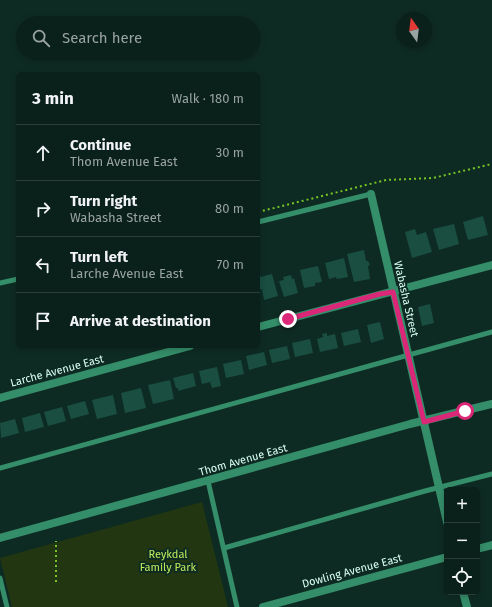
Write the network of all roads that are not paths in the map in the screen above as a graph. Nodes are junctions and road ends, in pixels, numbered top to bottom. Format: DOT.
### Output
graph roads {
  1 [pos="371,194"];
  2 [pos="260,222"];
  3 [pos="492,265"];
  4 [pos="16,279"];
  5 [pos="0,283"];
  6 [pos="393,292"];
  7 [pos="260,326"];
  8 [pos="492,332"];
  9 [pos="183,348"];
  10 [pos="408,355"];
  11 [pos="0,398"];
  12 [pos="492,404"];
  13 [pos="424,422"];
  14 [pos="0,468"];
  15 [pos="492,474"];
  16 [pos="208,481"];
  17 [pos="439,488"];
  18 [pos="444,509"];
  19 [pos="0,538"];
  20 [pos="492,545"];
  21 [pos="224,548"];
  22 [pos="480,548"];
  23 [pos="444,558"];
  24 [pos="0,578"];
  25 [pos="464,595"];
  26 [pos="7,607"];
  27 [pos="238,607"];
  28 [pos="263,607"];
  29 [pos="467,607"];
  1 -- 2 [label="lane, Wabasha Street"];
  1 -- 6 [label="street, Wabasha Street"];
  3 -- 6 [label="street"];
  4 -- 5 [label="lane"];
  6 -- 7 [label="street"];
  6 -- 10 [label="street, Wabasha Street"];
  8 -- 10 [label="lane"];
  9 -- 11 [label="street, Larche Avenue East"];
  10 -- 13 [label="street, Wabasha Street"];
  10 -- 14 [label="lane"];
  12 -- 13 [label="street, Thom Avenue East"];
  13 -- 16 [label="street, Thom Avenue East"];
  13 -- 17 [label="street, Wabasha Street"];
  15 -- 17 [label="lane"];
  16 -- 19 [label="street, Thom Avenue East"];
  16 -- 21 [label="lane"];
  17 -- 18 [label="street, Wabasha Street"];
  17 -- 21 [label="lane"];
  20 -- 22 [label="street"];
  21 -- 27 [label="lane"];
  23 -- 28 [label="street, Dowling Avenue East"];
  24 -- 26 [label="lane"];
  25 -- 29 [label="street"];
}
